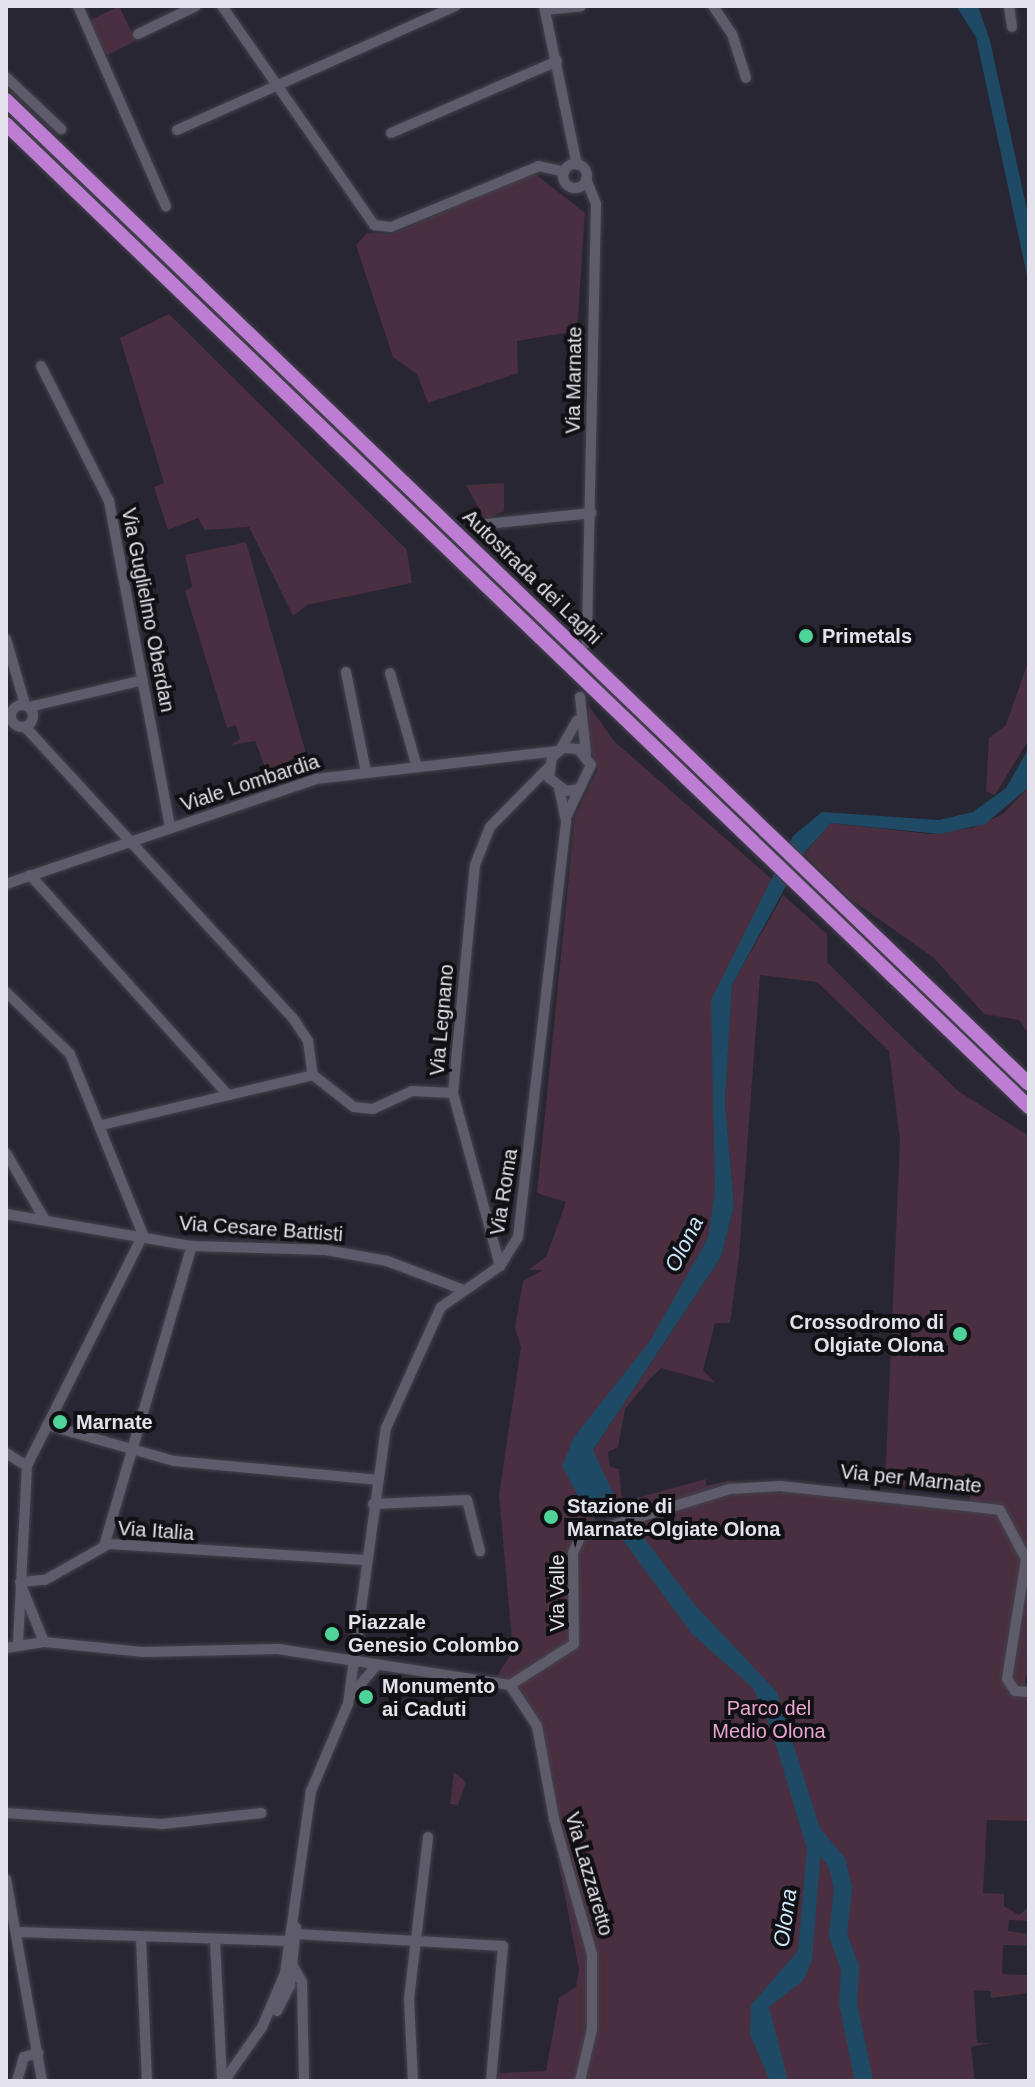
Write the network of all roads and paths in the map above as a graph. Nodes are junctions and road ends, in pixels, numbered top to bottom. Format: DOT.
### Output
graph roads {
  1 [pos="78,6"];
  2 [pos="196,6"];
  3 [pos="222,6"];
  4 [pos="456,6"];
  5 [pos="581,6"];
  6 [pos="713,6"];
  7 [pos="1009,6"];
  8 [pos="544,8"];
  9 [pos="1012,27"];
  10 [pos="138,34"];
  11 [pos="557,61"];
  12 [pos="6,77"];
  13 [pos="746,78"];
  14 [pos="274,85"];
  15 [pos="6,100"];
  16 [pos="6,124"];
  17 [pos="61,129"];
  18 [pos="177,130"];
  19 [pos="391,133"];
  20 [pos="577,165"];
  21 [pos="564,172"];
  22 [pos="586,179"];
  23 [pos="166,206"];
  24 [pos="41,366"];
  25 [pos="591,513"];
  26 [pos="487,524"];
  27 [pos="6,639"];
  28 [pos="585,641"];
  29 [pos="346,672"];
  30 [pos="390,673"];
  31 [pos="143,680"];
  32 [pos="580,697"];
  33 [pos="26,704"];
  34 [pos="10,710"];
  35 [pos="578,719"];
  36 [pos="27,729"];
  37 [pos="558,750"];
  38 [pos="586,755"];
  39 [pos="514,757"];
  40 [pos="417,767"];
  41 [pos="548,768"];
  42 [pos="366,772"];
  43 [pos="555,784"];
  44 [pos="524,787"];
  45 [pos="579,789"];
  46 [pos="566,821"];
  47 [pos="170,828"];
  48 [pos="126,843"];
  49 [pos="30,875"];
  50 [pos="6,884"];
  51 [pos="6,992"];
  52 [pos="313,1075"];
  53 [pos="1029,1084"];
  54 [pos="453,1093"];
  55 [pos="227,1094"];
  56 [pos="1029,1107"];
  57 [pos="102,1125"];
  58 [pos="6,1153"];
  59 [pos="6,1214"];
  60 [pos="45,1220"];
  61 [pos="143,1235"];
  62 [pos="192,1246"];
  63 [pos="500,1266"];
  64 [pos="461,1289"];
  65 [pos="47,1425"];
  66 [pos="130,1450"];
  67 [pos="6,1453"];
  68 [pos="27,1466"];
  69 [pos="377,1480"];
  70 [pos="373,1504"];
  71 [pos="614,1521"];
  72 [pos="104,1546"];
  73 [pos="480,1551"];
  74 [pos="365,1560"];
  75 [pos="20,1582"];
  76 [pos="19,1612"];
  77 [pos="35,1612"];
  78 [pos="44,1642"];
  79 [pos="18,1646"];
  80 [pos="6,1648"];
  81 [pos="351,1665"];
  82 [pos="375,1667"];
  83 [pos="510,1685"];
  84 [pos="1029,1692"];
  85 [pos="348,1699"];
  86 [pos="6,1813"];
  87 [pos="261,1813"];
  88 [pos="428,1837"];
  89 [pos="6,1879"];
  90 [pos="17,1932"];
  91 [pos="292,1937"];
  92 [pos="141,1938"];
  93 [pos="414,1938"];
  94 [pos="215,1941"];
  95 [pos="293,1966"];
  96 [pos="285,1998"];
  97 [pos="301,2009"];
  98 [pos="262,2027"];
  99 [pos="38,2053"];
  100 [pos="17,2081"];
  101 [pos="42,2081"];
  102 [pos="147,2081"];
  103 [pos="223,2081"];
  104 [pos="304,2081"];
  105 [pos="413,2081"];
  106 [pos="491,2081"];
  107 [pos="580,2081"];
  1 -- 23 [label="street"];
  2 -- 10 [label="street"];
  3 -- 14 [label="street"];
  4 -- 14 [label="street"];
  5 -- 8 [label="street, Via Marnate"];
  6 -- 13 [label="street"];
  7 -- 9 [label="street"];
  8 -- 11 [label="street, Via Marnate"];
  11 -- 19 [label="street"];
  11 -- 20 [label="street, Via Marnate"];
  12 -- 17 [label="street"];
  14 -- 18 [label="street"];
  14 -- 21 [label="street"];
  15 -- 53 [label="highway, Autostrada dei Laghi"];
  16 -- 56 [label="highway, Autostrada dei Laghi"];
  20 -- 21 [label="street"];
  20 -- 22 [label="street, Via Marnate"];
  21 -- 22 [label="street"];
  22 -- 25 [label="street, Via Marnate"];
  24 -- 31 [label="street, Via Guglielmo Oberdan"];
  25 -- 26 [label="street"];
  25 -- 28 [label="street, Via Marnate"];
  27 -- 33 [label="street"];
  29 -- 42 [label="street"];
  30 -- 40 [label="street"];
  31 -- 33 [label="street"];
  31 -- 47 [label="street, Via Guglielmo Oberdan"];
  32 -- 35 [label="street"];
  33 -- 34 [label="street"];
  33 -- 36 [label="street"];
  34 -- 36 [label="street"];
  35 -- 37 [label="street"];
  35 -- 38 [label="street"];
  36 -- 48 [label="street"];
  37 -- 38 [label="street"];
  37 -- 39 [label="street, Viale Lombardia"];
  37 -- 41 [label="street"];
  38 -- 45 [label="street, Via Roma"];
  39 -- 40 [label="street, Viale Lombardia"];
  39 -- 41 [label="street, Viale Lombardia"];
  40 -- 42 [label="street, Viale Lombardia"];
  41 -- 43 [label="street, Via Roma"];
  41 -- 44 [label="street, Via Legnano"];
  42 -- 47 [label="street, Viale Lombardia"];
  43 -- 44 [label="street"];
  43 -- 45 [label="street"];
  43 -- 46 [label="street, Via Roma"];
  44 -- 54 [label="street, Via Legnano"];
  45 -- 46 [label="street, Via Roma"];
  46 -- 63 [label="street, Via Roma"];
  47 -- 48 [label="street, Viale Lombardia"];
  48 -- 49 [label="street, Viale Lombardia"];
  48 -- 52 [label="street"];
  49 -- 50 [label="street, Viale Lombardia"];
  49 -- 55 [label="street"];
  51 -- 57 [label="street"];
  52 -- 54 [label="street"];
  52 -- 55 [label="street"];
  54 -- 63 [label="street, Via Legnano"];
  55 -- 57 [label="street"];
  57 -- 61 [label="street"];
  58 -- 60 [label="street"];
  59 -- 60 [label="street, Via Cesare Battisti"];
  60 -- 61 [label="street, Via Cesare Battisti"];
  61 -- 62 [label="street, Via Cesare Battisti"];
  61 -- 65 [label="street"];
  62 -- 64 [label="street, Via Cesare Battisti"];
  62 -- 66 [label="street"];
  63 -- 64 [label="street"];
  64 -- 69 [label="street"];
  65 -- 66 [label="street"];
  65 -- 68 [label="street"];
  66 -- 69 [label="street"];
  66 -- 72 [label="street"];
  67 -- 68 [label="street"];
  68 -- 75 [label="street"];
  69 -- 70 [label="street"];
  70 -- 73 [label="street"];
  70 -- 74 [label="street"];
  71 -- 83 [label="street, Via Valle"];
  71 -- 84 [label="street, Via per Marnate"];
  72 -- 74 [label="street, Via Italia"];
  72 -- 75 [label="street, Via Italia"];
  74 -- 81 [label="street"];
  75 -- 76 [label="street"];
  75 -- 77 [label="street"];
  76 -- 77 [label="street"];
  76 -- 79 [label="street"];
  77 -- 78 [label="street"];
  78 -- 79 [label="street"];
  78 -- 81 [label="street"];
  79 -- 80 [label="street"];
  81 -- 82 [label="street"];
  81 -- 85 [label="street"];
  82 -- 83 [label="street"];
  82 -- 85 [label="street"];
  83 -- 107 [label="street, Via Lazzaretto"];
  85 -- 91 [label="street"];
  86 -- 87 [label="street"];
  88 -- 93 [label="street"];
  89 -- 90 [label="street"];
  90 -- 92 [label="street"];
  90 -- 99 [label="street"];
  91 -- 93 [label="street"];
  91 -- 94 [label="street"];
  91 -- 95 [label="street"];
  91 -- 98 [label="street"];
  92 -- 94 [label="street"];
  92 -- 102 [label="street"];
  93 -- 105 [label="street"];
  93 -- 106 [label="street"];
  94 -- 103 [label="street"];
  95 -- 96 [label="street"];
  95 -- 97 [label="street"];
  96 -- 97 [label="street"];
  96 -- 98 [label="street"];
  97 -- 104 [label="street"];
  98 -- 103 [label="street"];
  99 -- 100 [label="street"];
  99 -- 101 [label="street"];
}
